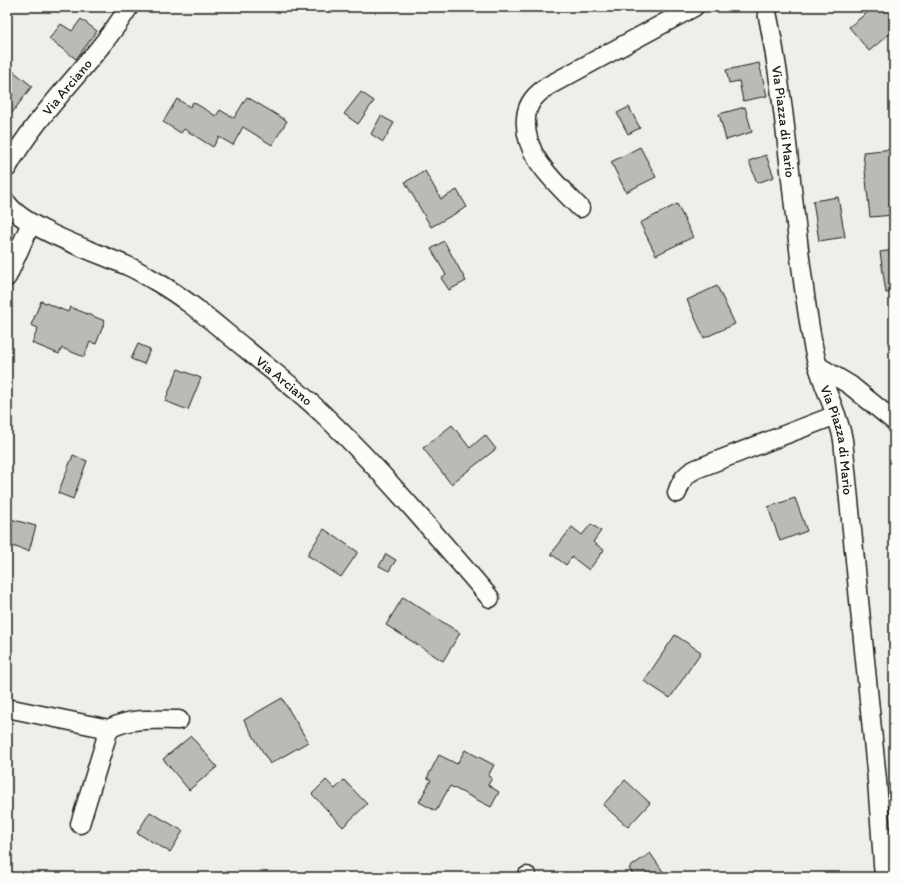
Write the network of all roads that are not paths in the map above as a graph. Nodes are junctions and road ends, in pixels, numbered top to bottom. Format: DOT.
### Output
graph roads {
  1 [pos="129,7"];
  2 [pos="694,7"];
  3 [pos="766,7"];
  4 [pos="7,168"];
  5 [pos="7,203"];
  6 [pos="580,208"];
  7 [pos="31,223"];
  8 [pos="7,278"];
  9 [pos="818,366"];
  10 [pos="836,414"];
  11 [pos="894,422"];
  12 [pos="677,493"];
  13 [pos="490,598"];
  14 [pos="7,708"];
  15 [pos="179,720"];
  16 [pos="109,729"];
  17 [pos="80,824"];
  18 [pos="884,877"];
  1 -- 4 [label="street, Via Arciano"];
  2 -- 6 [label="street"];
  3 -- 9 [label="street, Via Piazza di Mario"];
  5 -- 7 [label="street, Via Arciano"];
  7 -- 8 [label="street"];
  7 -- 13 [label="street, Via Arciano"];
  9 -- 10 [label="street, Via Piazza di Mario"];
  9 -- 11 [label="street"];
  10 -- 12 [label="street"];
  10 -- 18 [label="street, Via Piazza di Mario"];
  14 -- 16 [label="street"];
  15 -- 16 [label="street"];
  16 -- 17 [label="street"];
}
